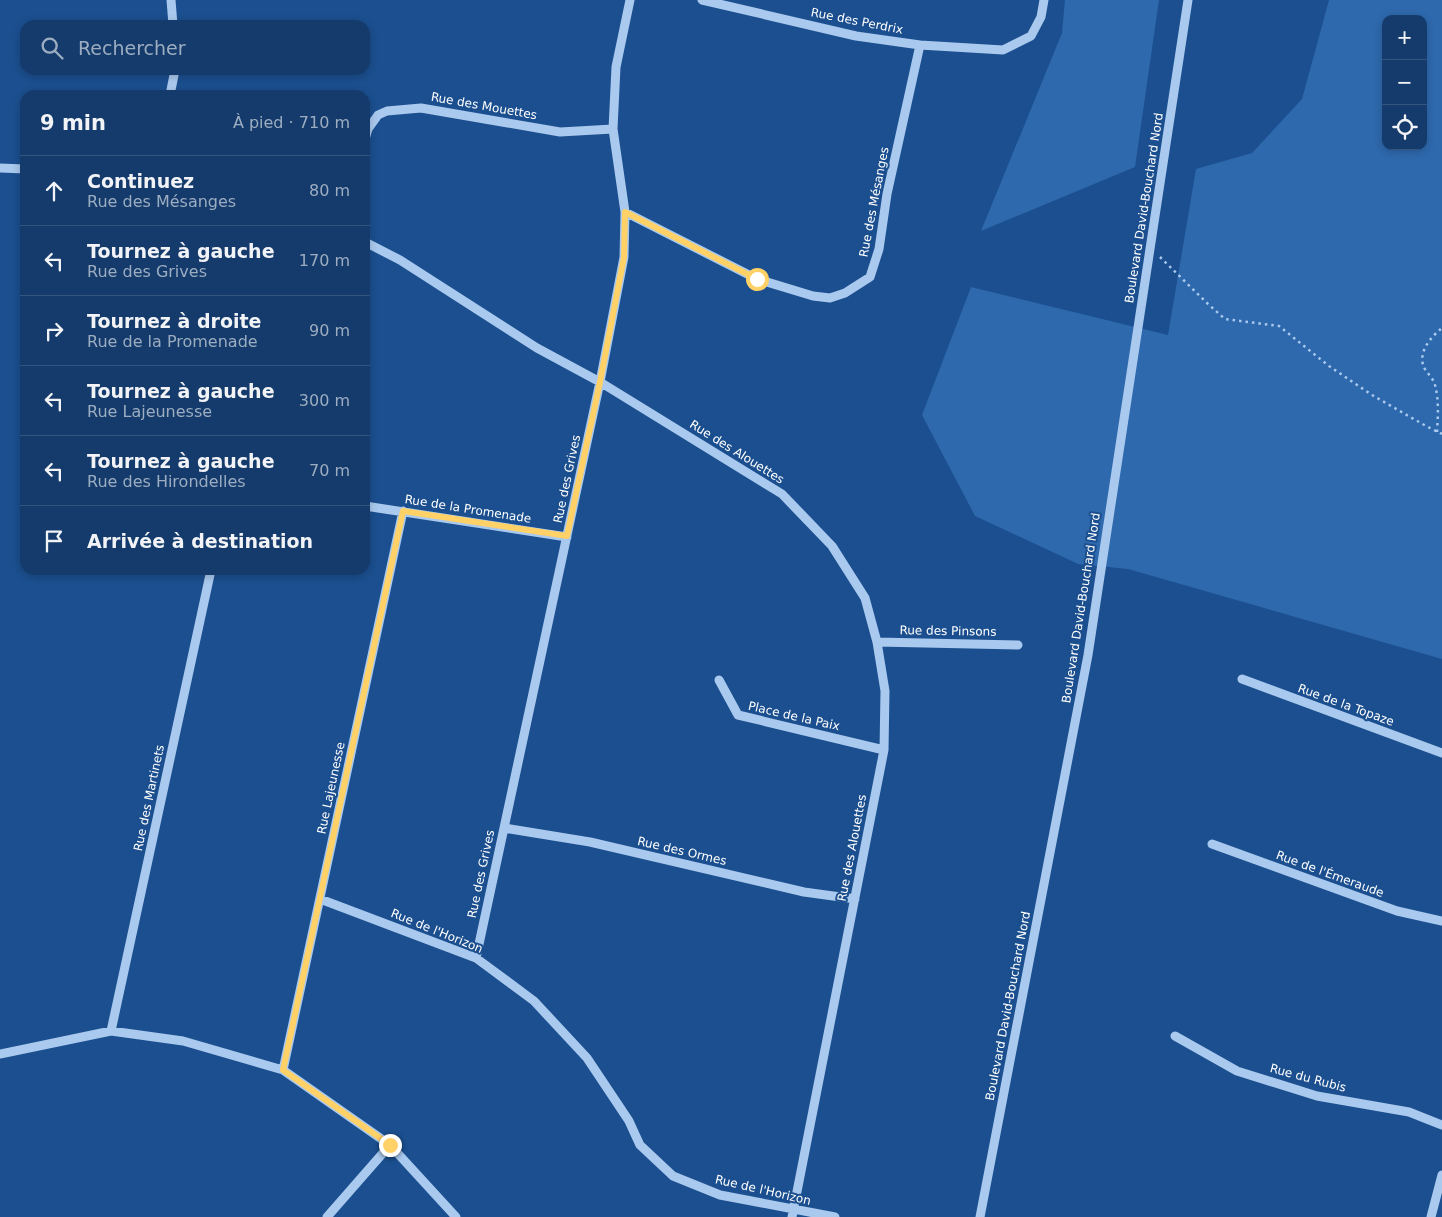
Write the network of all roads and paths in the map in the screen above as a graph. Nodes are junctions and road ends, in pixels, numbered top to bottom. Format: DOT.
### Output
graph roads {
  1 [pos="171,0"];
  2 [pos="630,0"];
  3 [pos="702,0"];
  4 [pos="1044,0"];
  5 [pos="1188,0"];
  6 [pos="173,20"];
  7 [pos="920,45"];
  8 [pos="174,75"];
  9 [pos="171,90"];
  10 [pos="370,126"];
  11 [pos="613,129"];
  12 [pos="0,168"];
  13 [pos="20,169"];
  14 [pos="625,212"];
  15 [pos="370,245"];
  16 [pos="1151,248"];
  17 [pos="1442,328"];
  18 [pos="600,382"];
  19 [pos="1437,432"];
  20 [pos="1442,434"];
  21 [pos="370,507"];
  22 [pos="403,511"];
  23 [pos="567,536"];
  24 [pos="210,575"];
  25 [pos="877,642"];
  26 [pos="1018,645"];
  27 [pos="1242,679"];
  28 [pos="718,680"];
  29 [pos="884,750"];
  30 [pos="1442,752"];
  31 [pos="504,828"];
  32 [pos="1212,844"];
  33 [pos="855,898"];
  34 [pos="320,899"];
  35 [pos="1442,921"];
  36 [pos="476,958"];
  37 [pos="111,1030"];
  38 [pos="1175,1036"];
  39 [pos="0,1054"];
  40 [pos="283,1070"];
  41 [pos="1442,1125"];
  42 [pos="390,1145"];
  43 [pos="1442,1175"];
  44 [pos="793,1214"];
  45 [pos="327,1217"];
  46 [pos="456,1217"];
  47 [pos="835,1217"];
  48 [pos="980,1217"];
  49 [pos="1431,1217"];
  1 -- 6 [label="street"];
  2 -- 11 [label="street, Rue des Grives"];
  3 -- 7 [label="street, Rue des Perdrix"];
  4 -- 7 [label="street, Rue des Perdrix"];
  5 -- 16 [label="street, Boulevard David-Bouchard Nord"];
  7 -- 14 [label="street, Rue des Mésanges"];
  8 -- 9 [label="street"];
  10 -- 11 [label="street, Rue des Mouettes"];
  11 -- 14 [label="street, Rue des Grives"];
  12 -- 13 [label="street"];
  14 -- 18 [label="street, Rue des Grives"];
  15 -- 18 [label="street, Rue des Alouettes"];
  16 -- 19 [label="path"];
  16 -- 48 [label="street, Boulevard David-Bouchard Nord"];
  17 -- 19 [label="path"];
  18 -- 23 [label="street, Rue des Grives"];
  18 -- 25 [label="street, Rue des Alouettes"];
  19 -- 20 [label="path"];
  21 -- 22 [label="street, Rue de la Promenade"];
  22 -- 23 [label="street, Rue de la Promenade"];
  22 -- 34 [label="street, Rue Lajeunesse"];
  23 -- 31 [label="street, Rue des Grives"];
  24 -- 37 [label="street, Rue des Martinets"];
  25 -- 26 [label="street, Rue des Pinsons"];
  25 -- 29 [label="street, Rue des Alouettes"];
  27 -- 30 [label="street, Rue de la Topaze"];
  28 -- 29 [label="street, Place de la Paix"];
  29 -- 33 [label="street, Rue des Alouettes"];
  31 -- 33 [label="street, Rue des Ormes"];
  31 -- 36 [label="street, Rue des Grives"];
  32 -- 35 [label="street, Rue de l'Émeraude"];
  33 -- 44 [label="street, Rue des Alouettes"];
  34 -- 36 [label="street, Rue de l'Horizon"];
  34 -- 40 [label="street, Rue Lajeunesse"];
  36 -- 44 [label="street, Rue de l'Horizon"];
  37 -- 39 [label="street"];
  37 -- 40 [label="street"];
  38 -- 41 [label="street, Rue du Rubis"];
  40 -- 42 [label="street"];
  42 -- 45 [label="street"];
  42 -- 46 [label="street"];
  43 -- 49 [label="street"];
  44 -- 47 [label="street, Rue de l'Horizon"];
}
